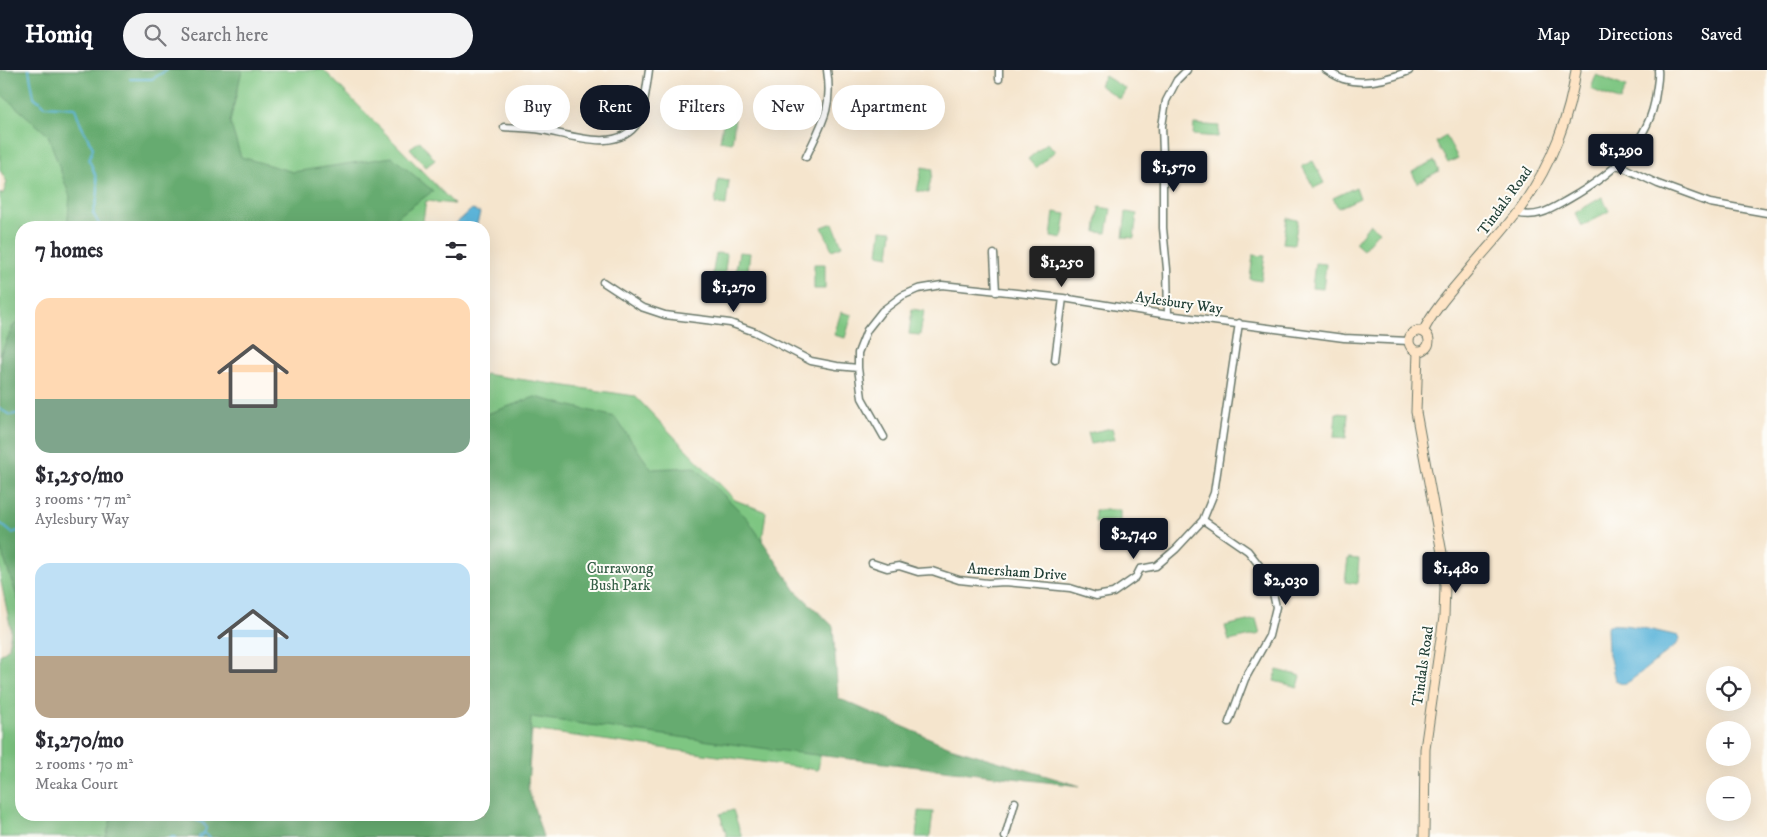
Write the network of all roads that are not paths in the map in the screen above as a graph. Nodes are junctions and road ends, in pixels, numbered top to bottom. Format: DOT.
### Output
graph roads {
  1 [pos="649,70"];
  2 [pos="827,70"];
  3 [pos="999,70"];
  4 [pos="1187,70"];
  5 [pos="1326,70"];
  6 [pos="1576,70"];
  7 [pos="1658,70"];
  8 [pos="1409,71"];
  9 [pos="999,79"];
  10 [pos="504,127"];
  11 [pos="806,157"];
  12 [pos="1618,165"];
  13 [pos="1767,213"];
  14 [pos="1516,214"];
  15 [pos="994,254"];
  16 [pos="603,282"];
  17 [pos="996,292"];
  18 [pos="1063,298"];
  19 [pos="1168,315"];
  20 [pos="1239,323"];
  21 [pos="1423,332"];
  22 [pos="1409,341"];
  23 [pos="1418,351"];
  24 [pos="1055,360"];
  25 [pos="858,368"];
  26 [pos="884,437"];
  27 [pos="1203,520"];
  28 [pos="872,563"];
  29 [pos="1229,722"];
  30 [pos="1015,802"];
  31 [pos="1006,837"];
  32 [pos="1424,837"];
  1 -- 10 [label="street"];
  2 -- 11 [label="street"];
  3 -- 9 [label="street"];
  4 -- 19 [label="street"];
  5 -- 8 [label="street"];
  6 -- 14 [label="main road, Tindals Road"];
  7 -- 12 [label="street"];
  12 -- 13 [label="street"];
  12 -- 14 [label="street"];
  14 -- 21 [label="main road, Tindals Road"];
  15 -- 17 [label="street"];
  16 -- 25 [label="street"];
  17 -- 18 [label="street, Aylesbury Way"];
  17 -- 25 [label="street, Aylesbury Way"];
  18 -- 19 [label="street, Aylesbury Way"];
  18 -- 24 [label="street"];
  19 -- 20 [label="street, Aylesbury Way"];
  20 -- 22 [label="street, Aylesbury Way"];
  20 -- 27 [label="street, Amersham Drive"];
  21 -- 22 [label="main road"];
  21 -- 23 [label="main road"];
  22 -- 23 [label="main road"];
  23 -- 32 [label="main road, Tindals Road"];
  25 -- 26 [label="street, Aylesbury Way"];
  27 -- 28 [label="street, Amersham Drive"];
  27 -- 29 [label="street"];
  30 -- 31 [label="street"];
}
